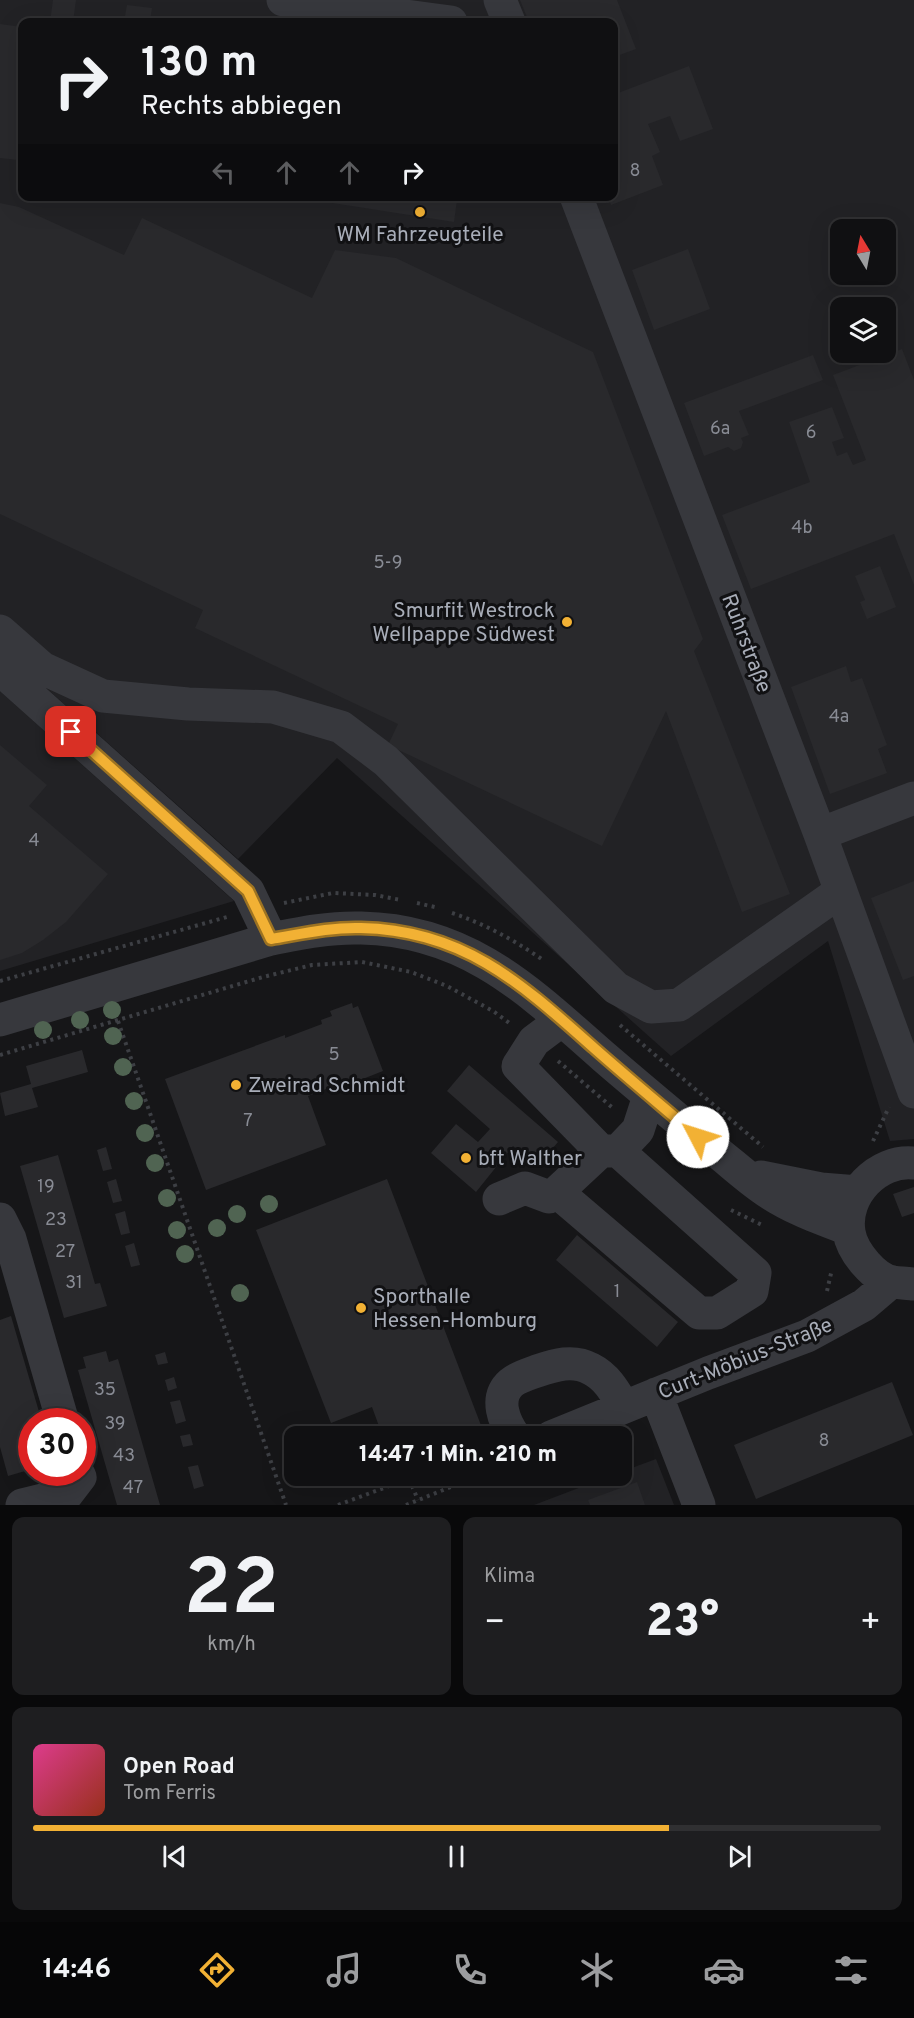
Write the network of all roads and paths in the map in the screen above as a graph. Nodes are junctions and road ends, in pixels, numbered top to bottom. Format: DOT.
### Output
graph roads {
  1 [pos="283,0"];
  2 [pos="500,0"];
  3 [pos="420,18"];
  4 [pos="507,18"];
  5 [pos="578,201"];
  6 [pos="0,631"];
  7 [pos="0,669"];
  8 [pos="914,798"];
  9 [pos="820,834"];
  10 [pos="841,891"];
  11 [pos="258,908"];
  12 [pos="271,939"];
  13 [pos="549,964"];
  14 [pos="0,981"];
  15 [pos="612,1019"];
  16 [pos="0,1020"];
  17 [pos="562,1020"];
  18 [pos="118,1021"];
  19 [pos="534,1041"];
  20 [pos="0,1055"];
  21 [pos="903,1060"];
  22 [pos="914,1092"];
  23 [pos="649,1096"];
  24 [pos="619,1144"];
  25 [pos="764,1148"];
  26 [pos="867,1148"];
  27 [pos="912,1155"];
  28 [pos="744,1174"];
  29 [pos="557,1192"];
  30 [pos="858,1192"];
  31 [pos="499,1199"];
  32 [pos="723,1204"];
  33 [pos="0,1219"];
  34 [pos="767,1227"];
  35 [pos="848,1228"];
  36 [pos="832,1263"];
  37 [pos="903,1283"];
  38 [pos="824,1295"];
  39 [pos="656,1394"];
  40 [pos="624,1407"];
  41 [pos="59,1408"];
  42 [pos="507,1426"];
  43 [pos="578,1426"];
  44 [pos="80,1486"];
  45 [pos="390,1486"];
  46 [pos="412,1486"];
  47 [pos="448,1487"];
  48 [pos="418,1500"];
  49 [pos="22,1505"];
  50 [pos="286,1505"];
  51 [pos="338,1505"];
  52 [pos="406,1505"];
  53 [pos="699,1505"];
  1 -- 3 [label="street"];
  2 -- 4 [label="street"];
  5 -- 9 [label="street, Ruhrstraße"];
  6 -- 10 [label="street"];
  7 -- 11 [label="street"];
  8 -- 9 [label="street"];
  9 -- 10 [label="street, Ruhrstraße"];
  10 -- 21 [label="street, Ruhrstraße"];
  11 -- 12 [label="street"];
  11 -- 13 [label="path"];
  11 -- 14 [label="path"];
  12 -- 16 [label="street"];
  12 -- 17 [label="street"];
  15 -- 25 [label="path"];
  17 -- 19 [label="street"];
  17 -- 23 [label="street"];
  18 -- 19 [label="path"];
  18 -- 20 [label="path"];
  18 -- 50 [label="path"];
  19 -- 24 [label="path"];
  19 -- 24 [label="street"];
  21 -- 22 [label="street, Ruhrstraße"];
  21 -- 26 [label="path"];
  23 -- 24 [label="street"];
  23 -- 28 [label="street"];
  24 -- 29 [label="street"];
  24 -- 29 [label="street"];
  27 -- 30 [label="street"];
  28 -- 30 [label="street"];
  28 -- 35 [label="street"];
  29 -- 31 [label="street"];
  30 -- 35 [label="street"];
  32 -- 34 [label="path"];
  33 -- 41 [label="street"];
  35 -- 37 [label="street"];
  36 -- 38 [label="path"];
  37 -- 39 [label="street, Curt-Möbius-Straße"];
  39 -- 40 [label="street, Curt-Möbius-Straße"];
  39 -- 53 [label="street"];
  40 -- 42 [label="street"];
  40 -- 43 [label="street, Curt-Möbius-Straße"];
  44 -- 49 [label="street"];
  45 -- 51 [label="path"];
  46 -- 48 [label="path"];
  47 -- 48 [label="path"];
  48 -- 52 [label="path"];
}
